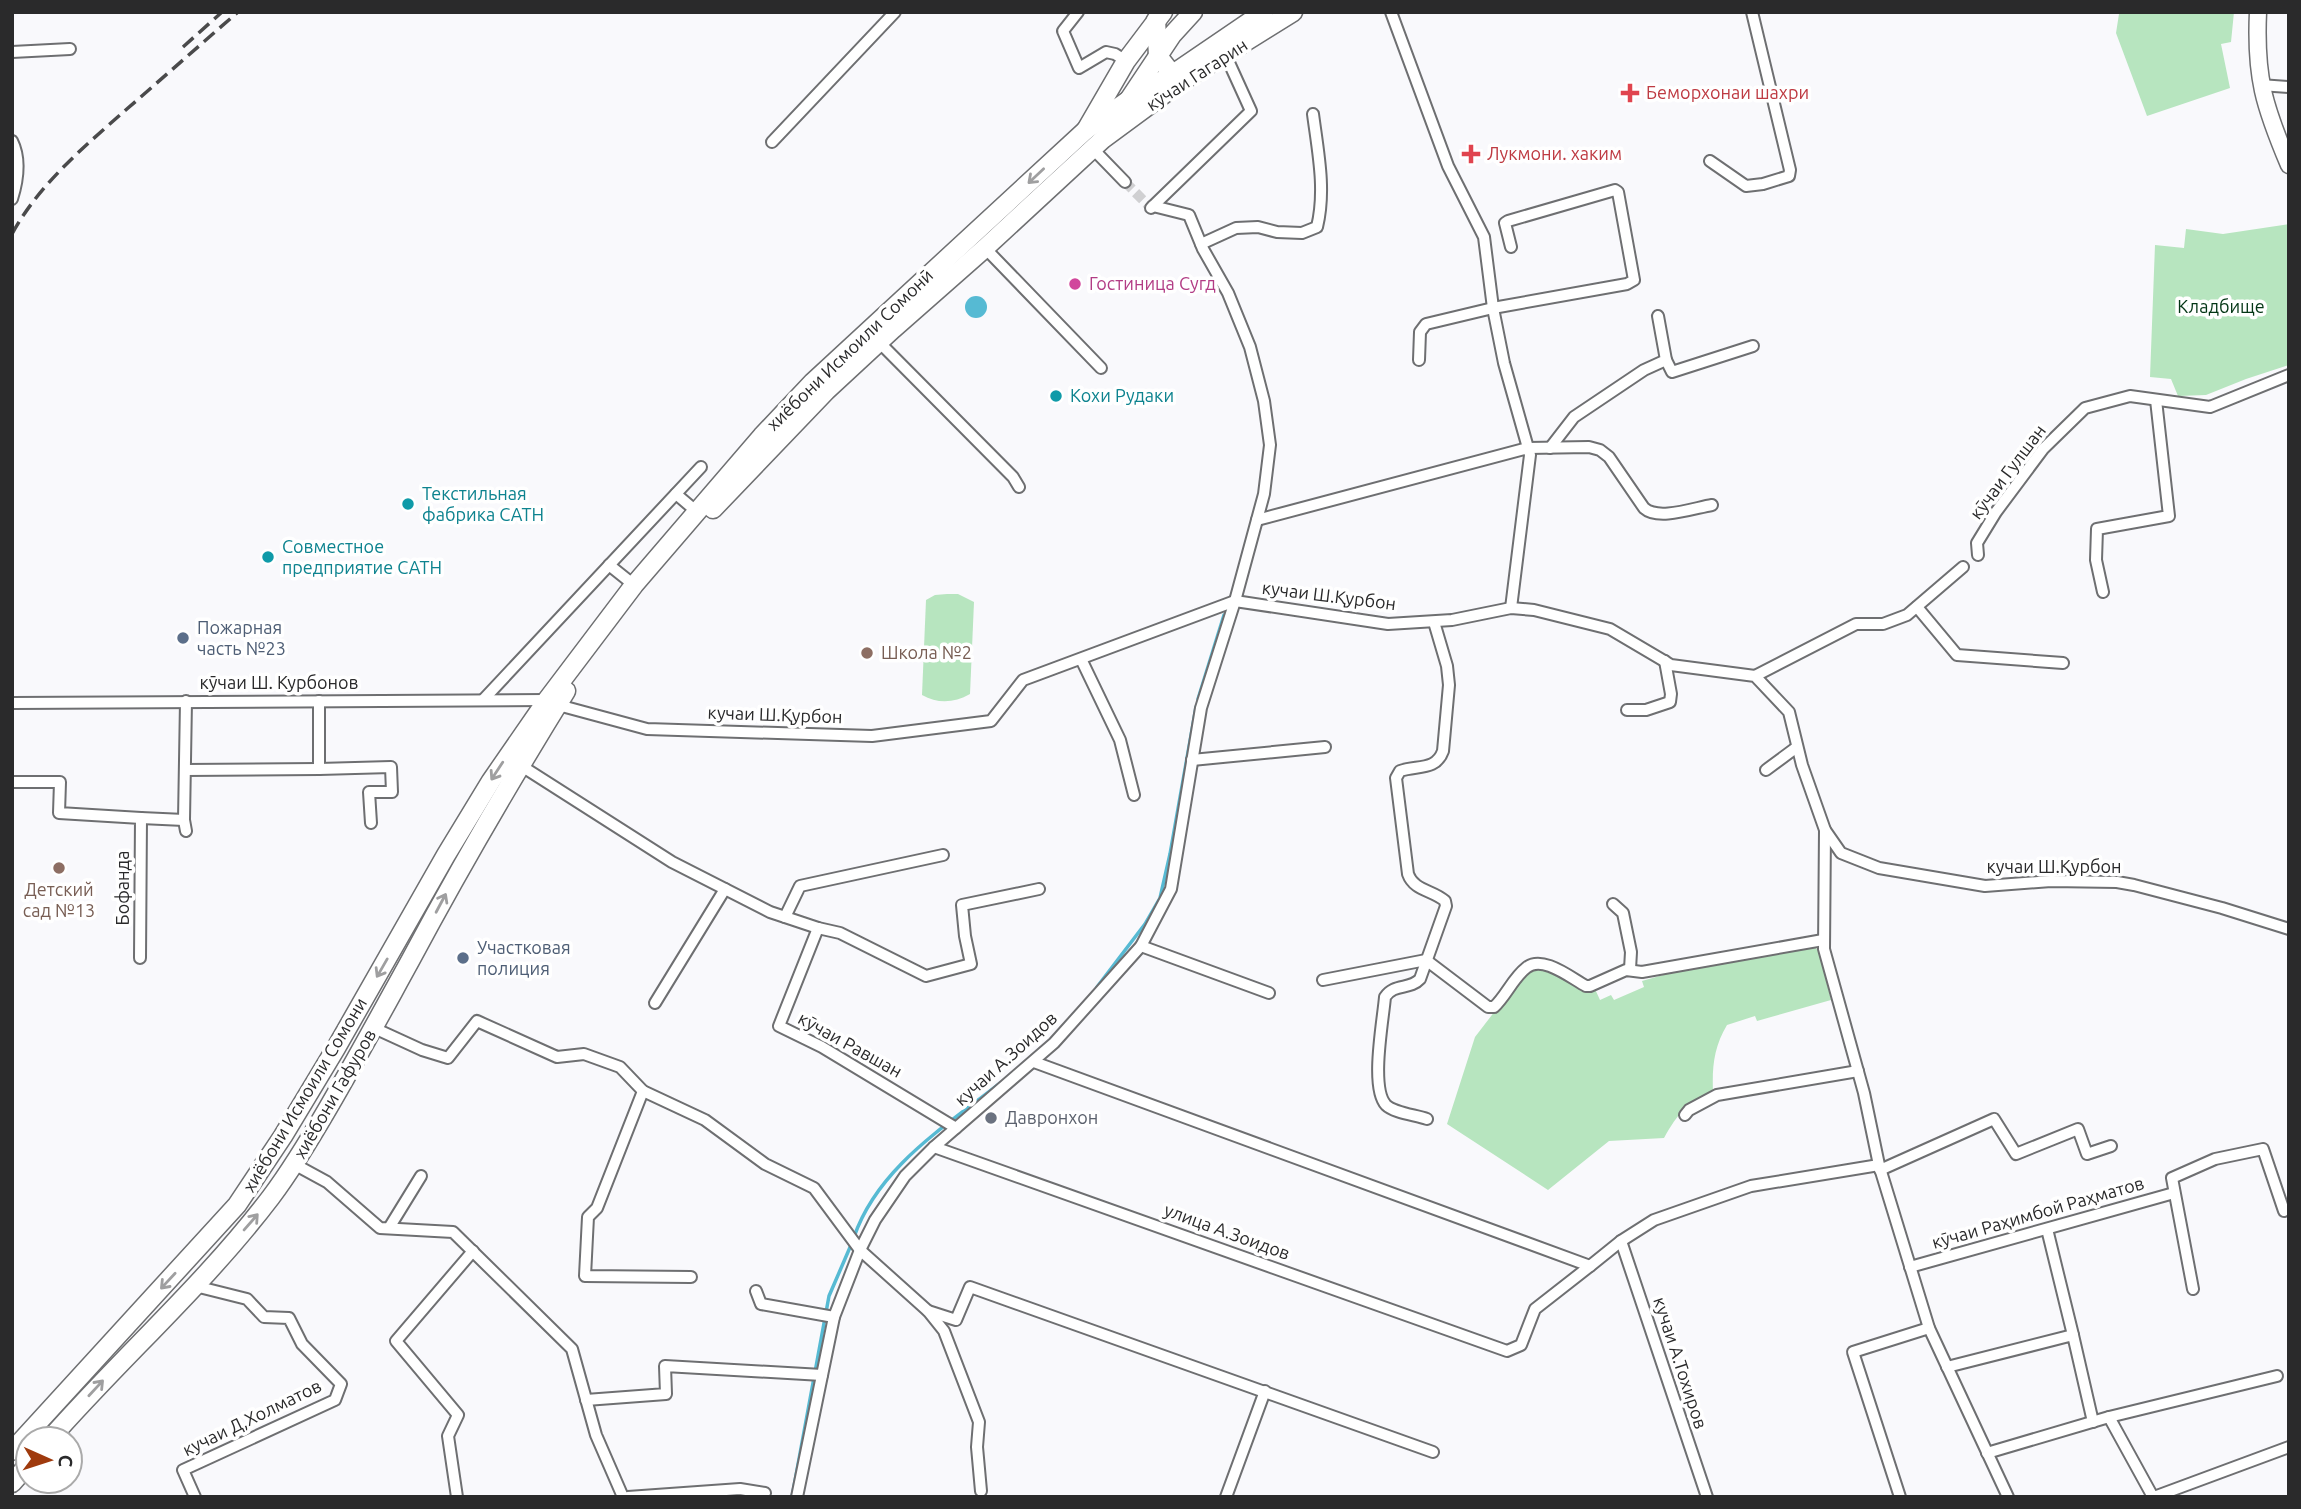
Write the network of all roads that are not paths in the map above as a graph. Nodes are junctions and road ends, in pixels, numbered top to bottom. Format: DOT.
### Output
graph roads {
  1 [pos="895,12"];
  2 [pos="1078,12"];
  3 [pos="1192,12"];
  4 [pos="1264,12"];
  5 [pos="1293,12"];
  6 [pos="1391,12"];
  7 [pos="1752,12"];
  8 [pos="2258,12"];
  9 [pos="1156,15"];
  10 [pos="70,49"];
  11 [pos="1162,50"];
  12 [pos="12,52"];
  13 [pos="1226,56"];
  14 [pos="1126,61"];
  15 [pos="1180,74"];
  16 [pos="2260,85"];
  17 [pos="2289,87"];
  18 [pos="1130,99"];
  19 [pos="1313,114"];
  20 [pos="1086,130"];
  21 [pos="12,141"];
  22 [pos="772,142"];
  23 [pos="1098,144"];
  24 [pos="1710,161"];
  25 [pos="2289,165"];
  26 [pos="1125,182"];
  27 [pos="12,199"];
  28 [pos="1201,244"];
  29 [pos="1511,247"];
  30 [pos="985,248"];
  31 [pos="1493,308"];
  32 [pos="1658,316"];
  33 [pos="879,342"];
  34 [pos="1754,346"];
  35 [pos="1419,360"];
  36 [pos="1666,360"];
  37 [pos="1101,368"];
  38 [pos="2289,375"];
  39 [pos="2156,400"];
  40 [pos="1528,448"];
  41 [pos="1550,448"];
  42 [pos="701,467"];
  43 [pos="1019,487"];
  44 [pos="676,494"];
  45 [pos="1712,505"];
  46 [pos="696,511"];
  47 [pos="1257,520"];
  48 [pos="1978,555"];
  49 [pos="609,565"];
  50 [pos="1963,567"];
  51 [pos="634,585"];
  52 [pos="2103,593"];
  53 [pos="1235,601"];
  54 [pos="1917,607"];
  55 [pos="1511,608"];
  56 [pos="1434,622"];
  57 [pos="1081,659"];
  58 [pos="1665,662"];
  59 [pos="2063,663"];
  60 [pos="1755,676"];
  61 [pos="483,700"];
  62 [pos="186,701"];
  63 [pos="319,701"];
  64 [pos="12,702"];
  65 [pos="552,702"];
  66 [pos="1627,710"];
  67 [pos="1325,747"];
  68 [pos="1797,747"];
  69 [pos="1192,760"];
  70 [pos="520,765"];
  71 [pos="319,769"];
  72 [pos="1766,769"];
  73 [pos="185,770"];
  74 [pos="12,782"];
  75 [pos="1134,795"];
  76 [pos="141,818"];
  77 [pos="370,823"];
  78 [pos="1825,830"];
  79 [pos="943,855"];
  80 [pos="1039,888"];
  81 [pos="725,889"];
  82 [pos="1613,904"];
  83 [pos="785,917"];
  84 [pos="818,928"];
  85 [pos="2289,929"];
  86 [pos="1824,940"];
  87 [pos="1141,946"];
  88 [pos="140,958"];
  89 [pos="1426,960"];
  90 [pos="1630,969"];
  91 [pos="1323,979"];
  92 [pos="1269,993"];
  93 [pos="655,1003"];
  94 [pos="374,1028"];
  95 [pos="336,1048"];
  96 [pos="356,1060"];
  97 [pos="1034,1062"];
  98 [pos="1858,1071"];
  99 [pos="643,1091"];
  100 [pos="1685,1115"];
  101 [pos="1427,1119"];
  102 [pos="951,1125"];
  103 [pos="2111,1146"];
  104 [pos="934,1147"];
  105 [pos="294,1164"];
  106 [pos="1880,1167"];
  107 [pos="421,1177"];
  108 [pos="2174,1193"];
  109 [pos="2284,1211"];
  110 [pos="385,1228"];
  111 [pos="2047,1229"];
  112 [pos="1621,1241"];
  113 [pos="855,1244"];
  114 [pos="473,1251"];
  115 [pos="1590,1266"];
  116 [pos="1910,1267"];
  117 [pos="691,1278"];
  118 [pos="195,1286"];
  119 [pos="2193,1289"];
  120 [pos="756,1291"];
  121 [pos="928,1311"];
  122 [pos="834,1318"];
  123 [pos="1929,1328"];
  124 [pos="2073,1335"];
  125 [pos="1947,1367"];
  126 [pos="818,1374"];
  127 [pos="2277,1376"];
  128 [pos="1265,1391"];
  129 [pos="59,1398"];
  130 [pos="586,1400"];
  131 [pos="74,1412"];
  132 [pos="2109,1417"];
  133 [pos="2094,1422"];
  134 [pos="62,1425"];
  135 [pos="2289,1447"];
  136 [pos="12,1451"];
  137 [pos="1433,1452"];
  138 [pos="1987,1453"];
  139 [pos="981,1491"];
  140 [pos="765,1493"];
  141 [pos="195,1497"];
  142 [pos="457,1497"];
  143 [pos="626,1497"];
  144 [pos="797,1497"];
  145 [pos="1226,1497"];
  146 [pos="1707,1497"];
  147 [pos="1900,1497"];
  148 [pos="2008,1497"];
  149 [pos="2154,1497"];
  1 -- 22 [label="street"];
  2 -- 14 [label="street"];
  3 -- 11 [label="main road"];
  4 -- 15 [label="main road, кӯчаи Гагарин"];
  5 -- 13 [label="main road, кӯчаи Гагарин"];
  6 -- 31 [label="street"];
  7 -- 24 [label="street"];
  8 -- 16 [label="main road"];
  9 -- 11 [label="main road"];
  9 -- 14 [label="main road, хиёбони Исмоили Сомонӣ"];
  10 -- 12 [label="street"];
  11 -- 15 [label="main road"];
  11 -- 18 [label="main road, хиёбони Исмоили Сомонӣ"];
  13 -- 15 [label="main road, кӯчаи Гагарин"];
  13 -- 28 [label="street, кучаи А.Зоидов"];
  14 -- 20 [label="main road, хиёбони Исмоили Сомонӣ"];
  15 -- 18 [label="main road, кӯчаи Гагарин"];
  15 -- 23 [label="main road, кӯчаи Гагарин"];
  16 -- 17 [label="street"];
  16 -- 25 [label="main road"];
  18 -- 20 [label="main road, кӯчаи Гагарин"];
  18 -- 23 [label="main road, хиёбони Исмоили Сомонӣ"];
  19 -- 28 [label="street"];
  20 -- 46 [label="main road, хиёбони Исмоили Сомонӣ, one-way"];
  21 -- 27 [label="street"];
  23 -- 26 [label="street"];
  23 -- 30 [label="main road, хиёбони Исмоили Сомонӣ"];
  28 -- 47 [label="street, кучаи А.Зоидов"];
  29 -- 31 [label="street"];
  30 -- 33 [label="main road, хиёбони Исмоили Сомонӣ"];
  30 -- 37 [label="street"];
  31 -- 35 [label="street"];
  31 -- 40 [label="street"];
  32 -- 36 [label="street"];
  33 -- 43 [label="street"];
  33 -- 65 [label="main road, хиёбони Исмоили Сомонӣ"];
  34 -- 36 [label="street"];
  36 -- 41 [label="street"];
  38 -- 39 [label="street, кӯчаи Гулшан"];
  39 -- 48 [label="street, кӯчаи Гулшан"];
  39 -- 52 [label="street"];
  40 -- 41 [label="street"];
  40 -- 47 [label="street"];
  40 -- 55 [label="street"];
  41 -- 45 [label="street"];
  42 -- 44 [label="street"];
  44 -- 46 [label="street"];
  44 -- 49 [label="street"];
  46 -- 51 [label="main road, хиёбони Исмоили Сомонӣ"];
  47 -- 53 [label="street, кучаи А.Зоидов"];
  49 -- 51 [label="street"];
  49 -- 61 [label="street"];
  50 -- 54 [label="street"];
  51 -- 65 [label="main road, хиёбони Исмоили Сомонӣ"];
  53 -- 56 [label="street, кучаи Ш.Қурбон"];
  53 -- 57 [label="street, кучаи Ш.Қурбон"];
  53 -- 69 [label="street, кучаи А.Зоидов"];
  54 -- 59 [label="street"];
  54 -- 60 [label="street"];
  55 -- 56 [label="street, кучаи Ш.Қурбон"];
  55 -- 58 [label="street, кучаи Ш.Қурбон"];
  56 -- 89 [label="street"];
  57 -- 65 [label="street, кучаи Ш.Қурбон"];
  57 -- 75 [label="street"];
  58 -- 60 [label="street, кучаи Ш.Қурбон"];
  58 -- 66 [label="street"];
  60 -- 68 [label="street, кучаи Ш.Қурбон"];
  61 -- 63 [label="street, кӯчаи Ш. Курбонов"];
  61 -- 65 [label="street, кӯчаи Ш. Курбонов"];
  62 -- 63 [label="street, кӯчаи Ш. Курбонов"];
  62 -- 64 [label="street, кӯчаи Ш. Курбонов"];
  62 -- 73 [label="street"];
  63 -- 71 [label="street"];
  65 -- 70 [label="main road, хиёбони Гафуров"];
  65 -- 95 [label="main road, хиёбони Исмоили Сомони, one-way"];
  67 -- 69 [label="street"];
  68 -- 72 [label="street"];
  68 -- 78 [label="street, кучаи Ш.Қурбон"];
  69 -- 87 [label="street, кучаи А.Зоидов"];
  70 -- 81 [label="street"];
  94 -- 70 [label="main road, хиёбони Гафуров, one-way"];
  71 -- 73 [label="street"];
  71 -- 77 [label="street"];
  73 -- 76 [label="street"];
  74 -- 76 [label="street"];
  76 -- 88 [label="street, Бофанда"];
  78 -- 85 [label="street, кучаи Ш.Қурбон"];
  78 -- 86 [label="street"];
  79 -- 83 [label="street"];
  80 -- 84 [label="street"];
  81 -- 83 [label="street"];
  81 -- 93 [label="street"];
  82 -- 90 [label="street"];
  83 -- 84 [label="street"];
  84 -- 102 [label="street, кӯчаи Равшан"];
  86 -- 90 [label="street"];
  86 -- 98 [label="street"];
  87 -- 92 [label="street"];
  87 -- 97 [label="street, кучаи А.Зоидов"];
  89 -- 90 [label="street"];
  89 -- 91 [label="street"];
  89 -- 101 [label="street"];
  94 -- 96 [label="main road, хиёбони Гафуров"];
  94 -- 99 [label="street"];
  95 -- 96 [label="main road"];
  95 -- 129 [label="main road, хиёбони Исмоили Сомони, one-way"];
  96 -- 105 [label="main road, хиёбони Гафуров"];
  97 -- 102 [label="street, кучаи А.Зоидов"];
  97 -- 115 [label="street"];
  98 -- 100 [label="street"];
  98 -- 106 [label="street"];
  99 -- 113 [label="street"];
  99 -- 117 [label="street"];
  102 -- 104 [label="street, кучаи А.Зоидов"];
  103 -- 106 [label="street"];
  104 -- 113 [label="street, кучаи А.Зоидов"];
  104 -- 115 [label="street, улица А.Зоидов"];
  105 -- 110 [label="street"];
  118 -- 105 [label="main road, хиёбони Гафуров, one-way"];
  106 -- 112 [label="street"];
  106 -- 116 [label="street"];
  107 -- 110 [label="street"];
  108 -- 109 [label="street"];
  108 -- 111 [label="street, кӯчаи Раҳимбой Раҳматов"];
  108 -- 119 [label="street"];
  110 -- 114 [label="street"];
  111 -- 116 [label="street, кӯчаи Раҳимбой Раҳматов"];
  111 -- 124 [label="street"];
  112 -- 115 [label="street"];
  112 -- 146 [label="street, кучаи А.Тохиров"];
  113 -- 121 [label="street"];
  113 -- 122 [label="street, кучаи А.Зоидов"];
  114 -- 130 [label="street"];
  114 -- 142 [label="street"];
  116 -- 123 [label="street"];
  131 -- 118 [label="main road, хиёбони Гафуров, one-way"];
  118 -- 141 [label="street, кучаи Д,Холматов"];
  120 -- 122 [label="street"];
  121 -- 128 [label="street"];
  121 -- 139 [label="street"];
  122 -- 126 [label="street, кучаи А.Зоидов"];
  123 -- 125 [label="street"];
  123 -- 147 [label="street"];
  124 -- 125 [label="street"];
  124 -- 133 [label="street"];
  125 -- 138 [label="street"];
  126 -- 130 [label="street"];
  126 -- 144 [label="street, кучаи А.Зоидов"];
  127 -- 132 [label="street"];
  128 -- 137 [label="street"];
  128 -- 145 [label="street"];
  129 -- 131 [label="main road"];
  129 -- 136 [label="main road, хиёбони Исмоили Сомони"];
  130 -- 143 [label="street"];
  131 -- 134 [label="main road, хиёбони Гафуров"];
  132 -- 133 [label="street"];
  132 -- 149 [label="street"];
  133 -- 138 [label="street"];
  135 -- 149 [label="street"];
  138 -- 148 [label="street"];
  140 -- 143 [label="street"];
}
